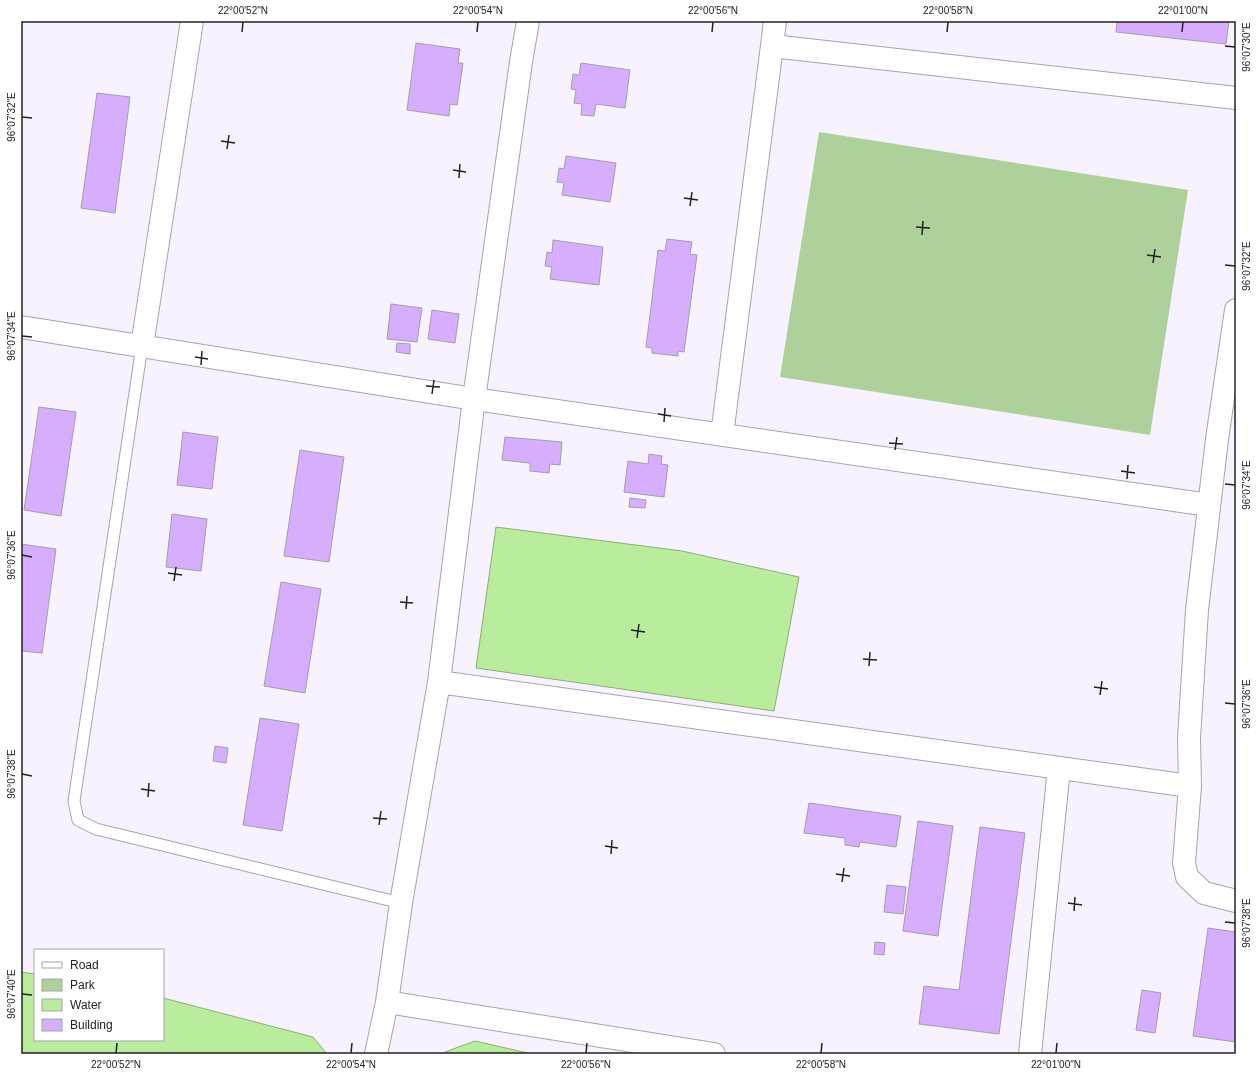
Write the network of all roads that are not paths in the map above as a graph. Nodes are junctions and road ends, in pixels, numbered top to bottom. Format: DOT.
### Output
graph roads {
  1 [pos="192,21"];
  2 [pos="528,21"];
  3 [pos="775,21"];
  4 [pos="772,46"];
  5 [pos="1236,98"];
  6 [pos="1236,310"];
  7 [pos="21,327"];
  8 [pos="142,346"];
  9 [pos="474,399"];
  10 [pos="722,435"];
  11 [pos="1226,440"];
  12 [pos="1209,505"];
  13 [pos="439,682"];
  14 [pos="1059,768"];
  15 [pos="1190,786"];
  16 [pos="1236,901"];
  17 [pos="400,902"];
  18 [pos="387,1002"];
  19 [pos="376,1054"];
  20 [pos="714,1054"];
  21 [pos="1030,1054"];
  1 -- 8 [label="street"];
  2 -- 9 [label="street"];
  3 -- 4 [label="street"];
  4 -- 5 [label="street"];
  4 -- 10 [label="street"];
  6 -- 11 [label="street"];
  7 -- 8 [label="street"];
  8 -- 9 [label="street"];
  8 -- 17 [label="lane"];
  9 -- 10 [label="street"];
  9 -- 13 [label="street"];
  10 -- 12 [label="street"];
  11 -- 12 [label="street"];
  12 -- 15 [label="street"];
  13 -- 14 [label="street"];
  13 -- 17 [label="street"];
  14 -- 15 [label="street"];
  14 -- 21 [label="street"];
  15 -- 16 [label="street"];
  17 -- 18 [label="street"];
  18 -- 19 [label="street"];
  18 -- 20 [label="street"];
}
